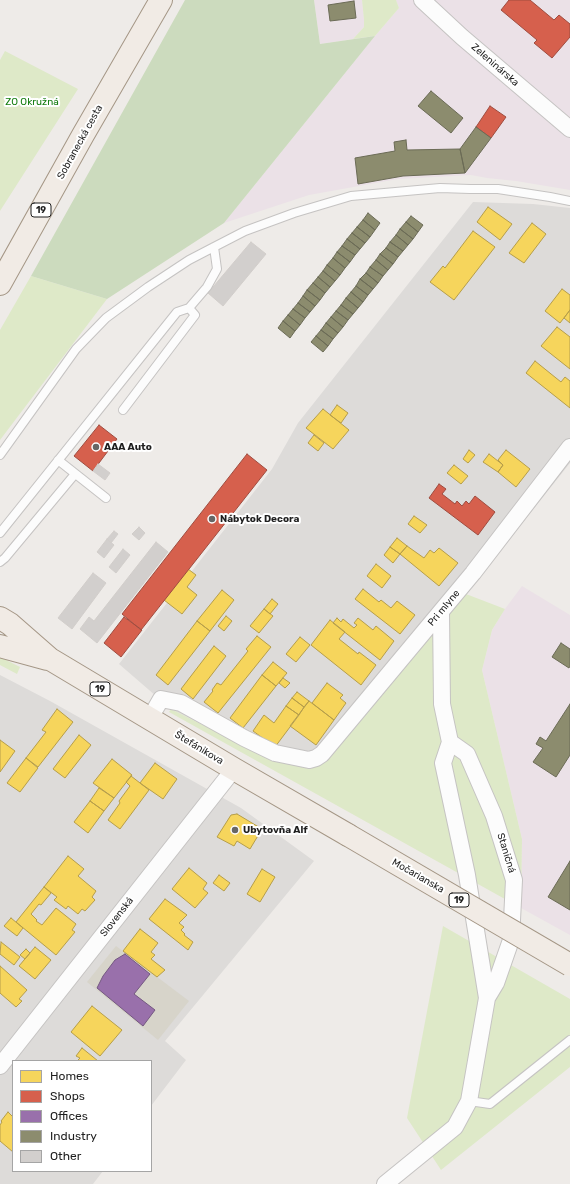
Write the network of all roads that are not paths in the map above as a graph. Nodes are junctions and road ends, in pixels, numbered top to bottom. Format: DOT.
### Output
graph roads {
  1 [pos="161,0"];
  2 [pos="422,0"];
  3 [pos="570,129"];
  4 [pos="570,201"];
  5 [pos="214,246"];
  6 [pos="0,284"];
  7 [pos="189,308"];
  8 [pos="123,410"];
  9 [pos="570,447"];
  10 [pos="0,455"];
  11 [pos="58,460"];
  12 [pos="75,474"];
  13 [pos="106,498"];
  14 [pos="0,533"];
  15 [pos="0,562"];
  16 [pos="441,612"];
  17 [pos="0,618"];
  18 [pos="0,646"];
  19 [pos="50,659"];
  20 [pos="150,718"];
  21 [pos="450,742"];
  22 [pos="234,769"];
  23 [pos="348,835"];
  24 [pos="570,964"];
  25 [pos="487,998"];
  26 [pos="570,1040"];
  27 [pos="0,1066"];
  28 [pos="469,1101"];
  29 [pos="385,1184"];
  1 -- 6 [label="main road, Sobranecká cesta / 19"];
  2 -- 3 [label="street, Zeleninárska"];
  4 -- 5 [label="lane"];
  5 -- 7 [label="lane"];
  5 -- 10 [label="lane"];
  7 -- 8 [label="lane"];
  7 -- 11 [label="lane"];
  9 -- 16 [label="street, Pri mlyne"];
  11 -- 12 [label="lane"];
  11 -- 14 [label="lane"];
  12 -- 13 [label="lane"];
  12 -- 15 [label="lane"];
  16 -- 20 [label="street, Pri mlyne"];
  16 -- 21 [label="street"];
  17 -- 19 [label="main road, 19"];
  18 -- 19 [label="main road, 19"];
  19 -- 20 [label="main road, Štefánikova / 19"];
  20 -- 22 [label="main road, Štefánikova / 19"];
  21 -- 25 [label="street, Staničná"];
  21 -- 25 [label="street, Staničná"];
  22 -- 23 [label="main road, Štefánikova / 19"];
  22 -- 27 [label="street, Slovenská"];
  23 -- 24 [label="main road, Močarianska / 19, bridge"];
  25 -- 28 [label="street, Staničná"];
  26 -- 28 [label="lane"];
  28 -- 29 [label="street, Staničná"];
}
